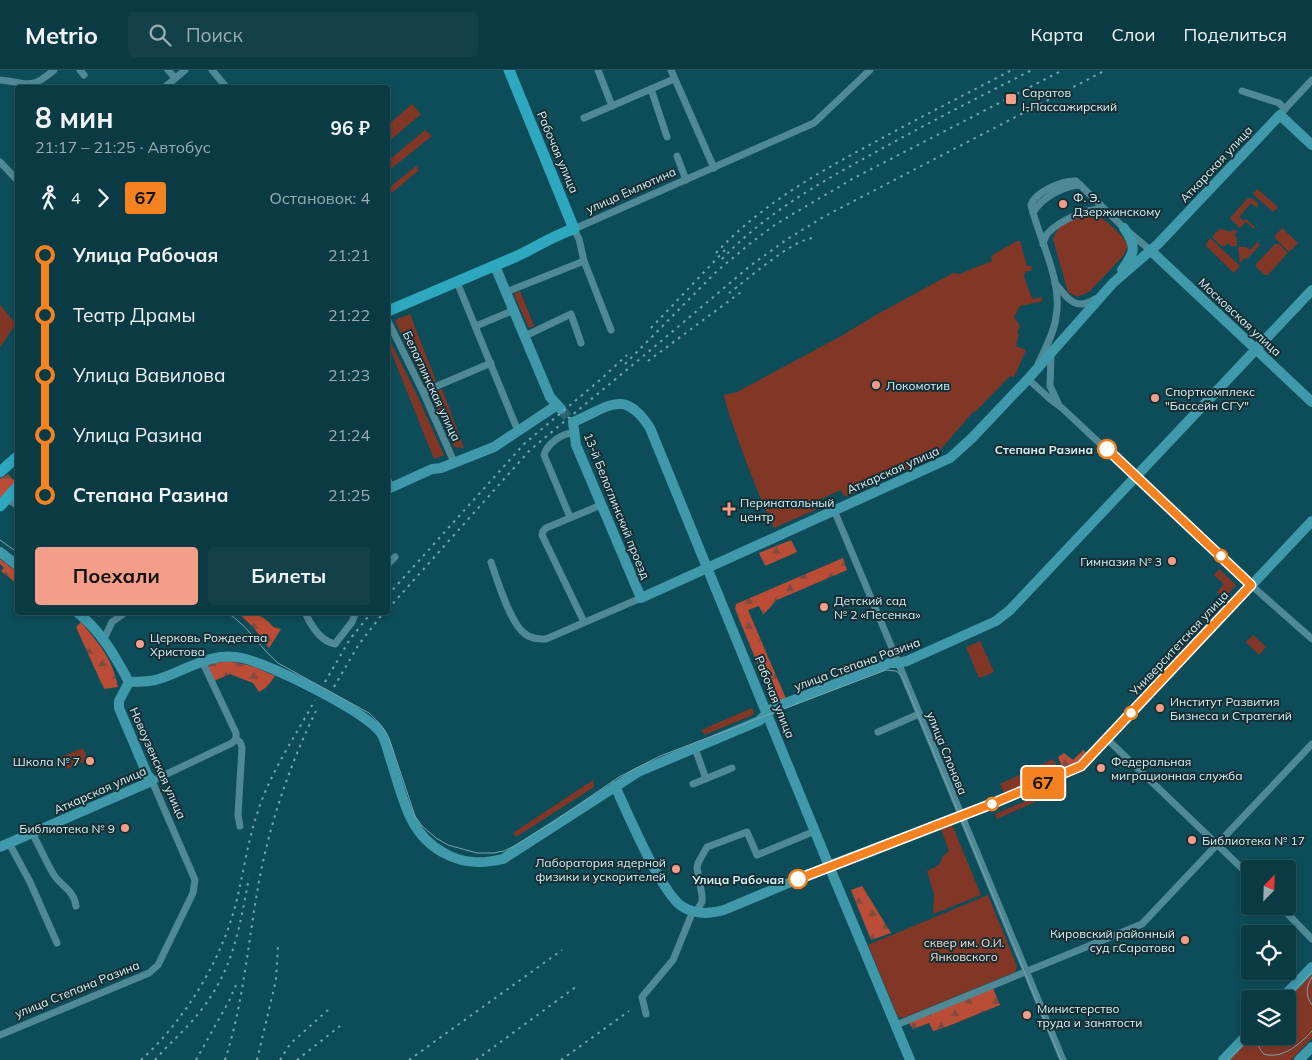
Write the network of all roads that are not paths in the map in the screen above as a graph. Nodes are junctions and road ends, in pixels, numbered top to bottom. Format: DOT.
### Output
graph roads {
  1 [pos="54,70"];
  2 [pos="168,70"];
  3 [pos="185,70"];
  4 [pos="212,70"];
  5 [pos="508,70"];
  6 [pos="598,70"];
  7 [pos="671,70"];
  8 [pos="870,70"];
  9 [pos="175,78"];
  10 [pos="674,79"];
  11 [pos="0,80"];
  12 [pos="1312,80"];
  13 [pos="167,85"];
  14 [pos="224,85"];
  15 [pos="651,89"];
  16 [pos="1242,91"];
  17 [pos="612,106"];
  18 [pos="1282,112"];
  19 [pos="584,118"];
  20 [pos="667,137"];
  21 [pos="1312,145"];
  22 [pos="677,156"];
  23 [pos="0,162"];
  24 [pos="714,168"];
  25 [pos="15,178"];
  26 [pos="686,180"];
  27 [pos="1104,209"];
  28 [pos="574,228"];
  29 [pos="1124,228"];
  30 [pos="1043,245"];
  31 [pos="1150,250"];
  32 [pos="584,261"];
  33 [pos="495,266"];
  34 [pos="457,282"];
  35 [pos="1055,283"];
  36 [pos="1113,283"];
  37 [pos="1312,290"];
  38 [pos="506,292"];
  39 [pos="1102,295"];
  40 [pos="390,310"];
  41 [pos="514,310"];
  42 [pos="390,325"];
  43 [pos="476,326"];
  44 [pos="611,330"];
  45 [pos="525,336"];
  46 [pos="581,343"];
  47 [pos="1256,350"];
  48 [pos="1052,354"];
  49 [pos="490,363"];
  50 [pos="1032,375"];
  51 [pos="423,392"];
  52 [pos="1312,402"];
  53 [pos="1060,406"];
  54 [pos="571,420"];
  55 [pos="518,431"];
  56 [pos="573,433"];
  57 [pos="15,459"];
  58 [pos="454,462"];
  59 [pos="0,472"];
  60 [pos="1136,476"];
  61 [pos="390,486"];
  62 [pos="15,489"];
  63 [pos="3,502"];
  64 [pos="601,505"];
  65 [pos="834,510"];
  66 [pos="570,518"];
  67 [pos="1312,521"];
  68 [pos="0,552"];
  69 [pos="395,557"];
  70 [pos="390,562"];
  71 [pos="492,562"];
  72 [pos="15,564"];
  73 [pos="708,568"];
  74 [pos="1251,585"];
  75 [pos="642,598"];
  76 [pos="82,615"];
  77 [pos="122,615"];
  78 [pos="307,615"];
  79 [pos="355,615"];
  80 [pos="584,622"];
  81 [pos="104,639"];
  82 [pos="1312,639"];
  83 [pos="202,661"];
  84 [pos="898,663"];
  85 [pos="130,682"];
  86 [pos="767,713"];
  87 [pos="919,714"];
  88 [pos="878,732"];
  89 [pos="1107,739"];
  90 [pos="236,740"];
  91 [pos="1312,744"];
  92 [pos="695,748"];
  93 [pos="732,768"];
  94 [pos="706,779"];
  95 [pos="152,781"];
  96 [pos="693,784"];
  97 [pos="615,786"];
  98 [pos="961,816"];
  99 [pos="240,826"];
  100 [pos="815,831"];
  101 [pos="32,833"];
  102 [pos="4,845"];
  103 [pos="1218,845"];
  104 [pos="829,866"];
  105 [pos="1241,867"];
  106 [pos="195,880"];
  107 [pos="76,906"];
  108 [pos="694,912"];
  109 [pos="1289,915"];
  110 [pos="1312,939"];
  111 [pos="57,943"];
  112 [pos="1312,967"];
  113 [pos="1026,970"];
  114 [pos="1290,990"];
  115 [pos="646,1014"];
  116 [pos="896,1025"];
  117 [pos="0,1034"];
  118 [pos="1241,1041"];
  119 [pos="1312,1047"];
  120 [pos="910,1060"];
  121 [pos="1063,1060"];
  122 [pos="1223,1060"];
  123 [pos="1300,1060"];
  1 -- 11 [label="street"];
  2 -- 9 [label="street"];
  3 -- 9 [label="street"];
  4 -- 14 [label="street"];
  5 -- 28 [label="main road, Рабочая улица"];
  6 -- 17 [label="street"];
  7 -- 10 [label="street"];
  8 -- 24 [label="street, улица Емлютина"];
  9 -- 13 [label="street"];
  10 -- 15 [label="street"];
  10 -- 24 [label="street"];
  12 -- 18 [label="street, Аткарская улица"];
  15 -- 17 [label="street"];
  15 -- 20 [label="street"];
  16 -- 18 [label="street"];
  17 -- 19 [label="street"];
  18 -- 21 [label="main road"];
  18 -- 31 [label="main road, Аткарская улица"];
  22 -- 26 [label="street"];
  23 -- 25 [label="street"];
  24 -- 26 [label="street, улица Емлютина"];
  26 -- 28 [label="street, улица Емлютина"];
  27 -- 29 [label="street"];
  27 -- 30 [label="street"];
  27 -- 30 [label="street"];
  28 -- 32 [label="street, Рабочая улица"];
  28 -- 33 [label="main road, улица Емлютина"];
  29 -- 31 [label="street"];
  29 -- 36 [label="main road, Аткарская улица"];
  30 -- 35 [label="street"];
  31 -- 36 [label="main road, Аткарская улица"];
  31 -- 47 [label="main road, Московская улица"];
  32 -- 38 [label="street"];
  32 -- 44 [label="street, Рабочая улица"];
  33 -- 34 [label="main road, улица Емлютина"];
  33 -- 38 [label="main road"];
  34 -- 40 [label="main road, улица Емлютина"];
  34 -- 43 [label="street"];
  35 -- 39 [label="street"];
  35 -- 50 [label="street"];
  36 -- 39 [label="main road, Аткарская улица"];
  37 -- 47 [label="main road, улица Степана Разина"];
  38 -- 41 [label="main road"];
  39 -- 48 [label="main road, Аткарская улица"];
  41 -- 43 [label="street"];
  41 -- 45 [label="main road"];
  42 -- 51 [label="street, Белоглинская улица"];
  43 -- 49 [label="street"];
  45 -- 46 [label="street"];
  45 -- 55 [label="main road"];
  47 -- 52 [label="main road, Московская улица"];
  47 -- 60 [label="main road, улица Степана Разина"];
  48 -- 50 [label="main road, Аткарская улица"];
  48 -- 53 [label="street"];
  49 -- 51 [label="street"];
  49 -- 55 [label="street"];
  50 -- 53 [label="street"];
  50 -- 65 [label="main road, Аткарская улица"];
  51 -- 58 [label="street, Белоглинская улица"];
  53 -- 60 [label="street"];
  54 -- 56 [label="main road, 13-й Белоглинский проезд"];
  54 -- 73 [label="main road, Рабочая улица"];
  55 -- 58 [label="main road"];
  56 -- 64 [label="main road, 13-й Белоглинский проезд"];
  56 -- 66 [label="street"];
  57 -- 59 [label="main road"];
  58 -- 61 [label="main road"];
  60 -- 74 [label="street"];
  60 -- 84 [label="main road, улица Степана Разина"];
  62 -- 63 [label="main road"];
  64 -- 66 [label="street"];
  64 -- 75 [label="main road, 13-й Белоглинский проезд"];
  65 -- 73 [label="main road, Аткарская улица"];
  65 -- 84 [label="street, улица Слонова"];
  66 -- 80 [label="street"];
  67 -- 74 [label="main road, Университетская улица"];
  68 -- 72 [label="main road"];
  69 -- 70 [label="street"];
  71 -- 80 [label="street, Аткарская улица"];
  73 -- 75 [label="main road, Аткарская улица"];
  73 -- 86 [label="main road, Рабочая улица"];
  74 -- 82 [label="street"];
  74 -- 89 [label="main road, Университетская улица"];
  75 -- 80 [label="street, Аткарская улица"];
  76 -- 81 [label="main road"];
  77 -- 81 [label="street"];
  78 -- 79 [label="street"];
  81 -- 85 [label="main road"];
  83 -- 85 [label="main road"];
  83 -- 90 [label="street"];
  83 -- 97 [label="main road, улица Степана Разина"];
  84 -- 86 [label="main road, улица Степана Разина"];
  84 -- 87 [label="street, улица Слонова"];
  85 -- 95 [label="main road, Новоузенская улица"];
  86 -- 92 [label="main road, улица Степана Разина"];
  86 -- 100 [label="main road, Рабочая улица"];
  87 -- 88 [label="street"];
  87 -- 98 [label="street, улица Слонова"];
  89 -- 98 [label="main road, Университетская улица"];
  89 -- 103 [label="street"];
  90 -- 95 [label="street, Аткарская улица"];
  90 -- 99 [label="street"];
  91 -- 103 [label="street"];
  92 -- 94 [label="street"];
  92 -- 97 [label="main road, улица Степана Разина"];
  93 -- 94 [label="street"];
  94 -- 96 [label="street"];
  95 -- 101 [label="main road, Аткарская улица"];
  95 -- 106 [label="street, Новоузенская улица"];
  97 -- 108 [label="main road"];
  98 -- 104 [label="main road, Университетская улица"];
  98 -- 113 [label="street, улица Слонова"];
  100 -- 104 [label="main road, Рабочая улица"];
  100 -- 108 [label="street"];
  101 -- 102 [label="main road, Аткарская улица"];
  101 -- 107 [label="street"];
  102 -- 111 [label="street"];
  103 -- 105 [label="street"];
  103 -- 113 [label="street"];
  104 -- 108 [label="main road, Университетская улица"];
  104 -- 116 [label="main road, Рабочая улица"];
  106 -- 117 [label="street, улица Степана Разина"];
  108 -- 115 [label="street"];
  109 -- 110 [label="street"];
  112 -- 114 [label="main road"];
  113 -- 116 [label="street"];
  113 -- 121 [label="street, улица Слонова"];
  116 -- 120 [label="main road, Рабочая улица"];
  118 -- 122 [label="main road"];
  119 -- 123 [label="main road"];
}
